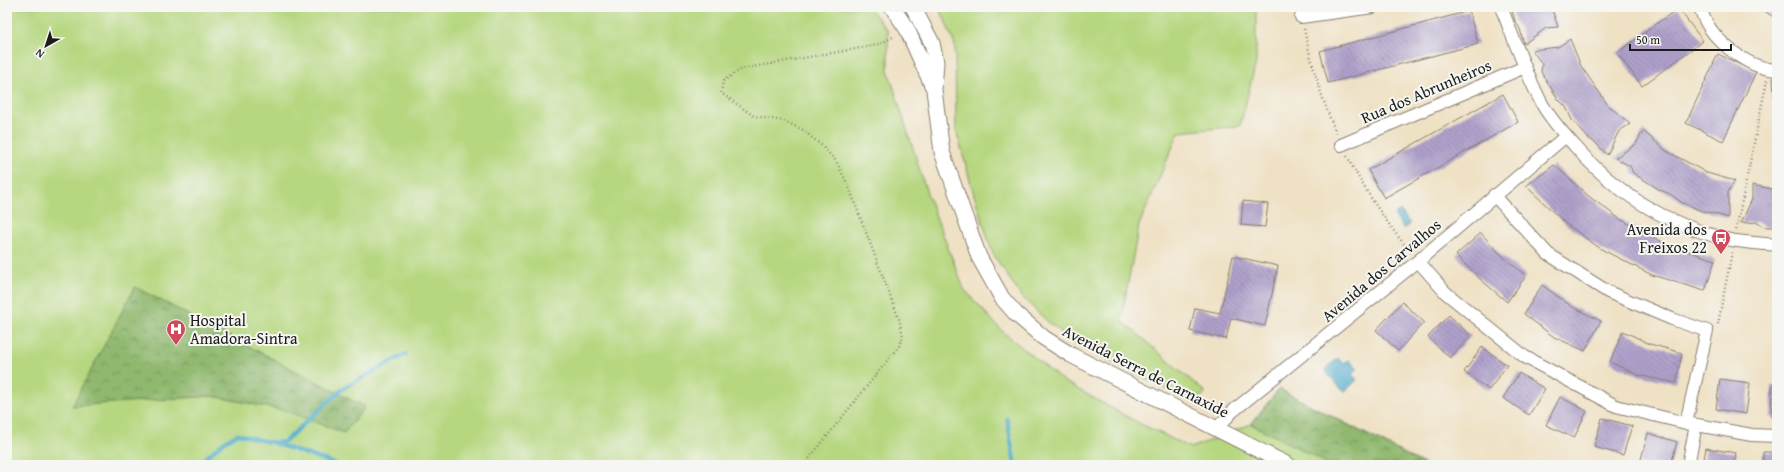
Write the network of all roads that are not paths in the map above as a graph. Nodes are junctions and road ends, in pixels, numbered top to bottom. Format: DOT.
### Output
graph roads {
  1 [pos="892,7"];
  2 [pos="913,7"];
  3 [pos="1373,7"];
  4 [pos="1501,7"];
  5 [pos="1700,7"];
  6 [pos="1301,17"];
  7 [pos="1525,67"];
  8 [pos="1777,70"];
  9 [pos="934,90"];
  10 [pos="1566,136"];
  11 [pos="1341,145"];
  12 [pos="1494,195"];
  13 [pos="1777,245"];
  14 [pos="1418,261"];
  15 [pos="1691,424"];
  16 [pos="1217,428"];
  17 [pos="1777,436"];
  18 [pos="1288,465"];
  19 [pos="1688,465"];
  1 -- 9 [label="street, Avenida Serra de Carnaxide"];
  2 -- 9 [label="street, Avenida Serra de Carnaxide"];
  3 -- 6 [label="street"];
  4 -- 7 [label="street"];
  5 -- 8 [label="street"];
  7 -- 10 [label="street"];
  7 -- 11 [label="street, Rua dos Abrunheiros"];
  9 -- 16 [label="street, Avenida Serra de Carnaxide"];
  10 -- 12 [label="street, Avenida dos Carvalhos"];
  10 -- 13 [label="street"];
  12 -- 14 [label="street, Avenida dos Carvalhos"];
  12 -- 15 [label="street"];
  14 -- 15 [label="street"];
  14 -- 16 [label="street, Avenida dos Carvalhos"];
  15 -- 17 [label="street"];
  15 -- 19 [label="street"];
  16 -- 18 [label="street, Avenida Serra de Carnaxide"];
}
